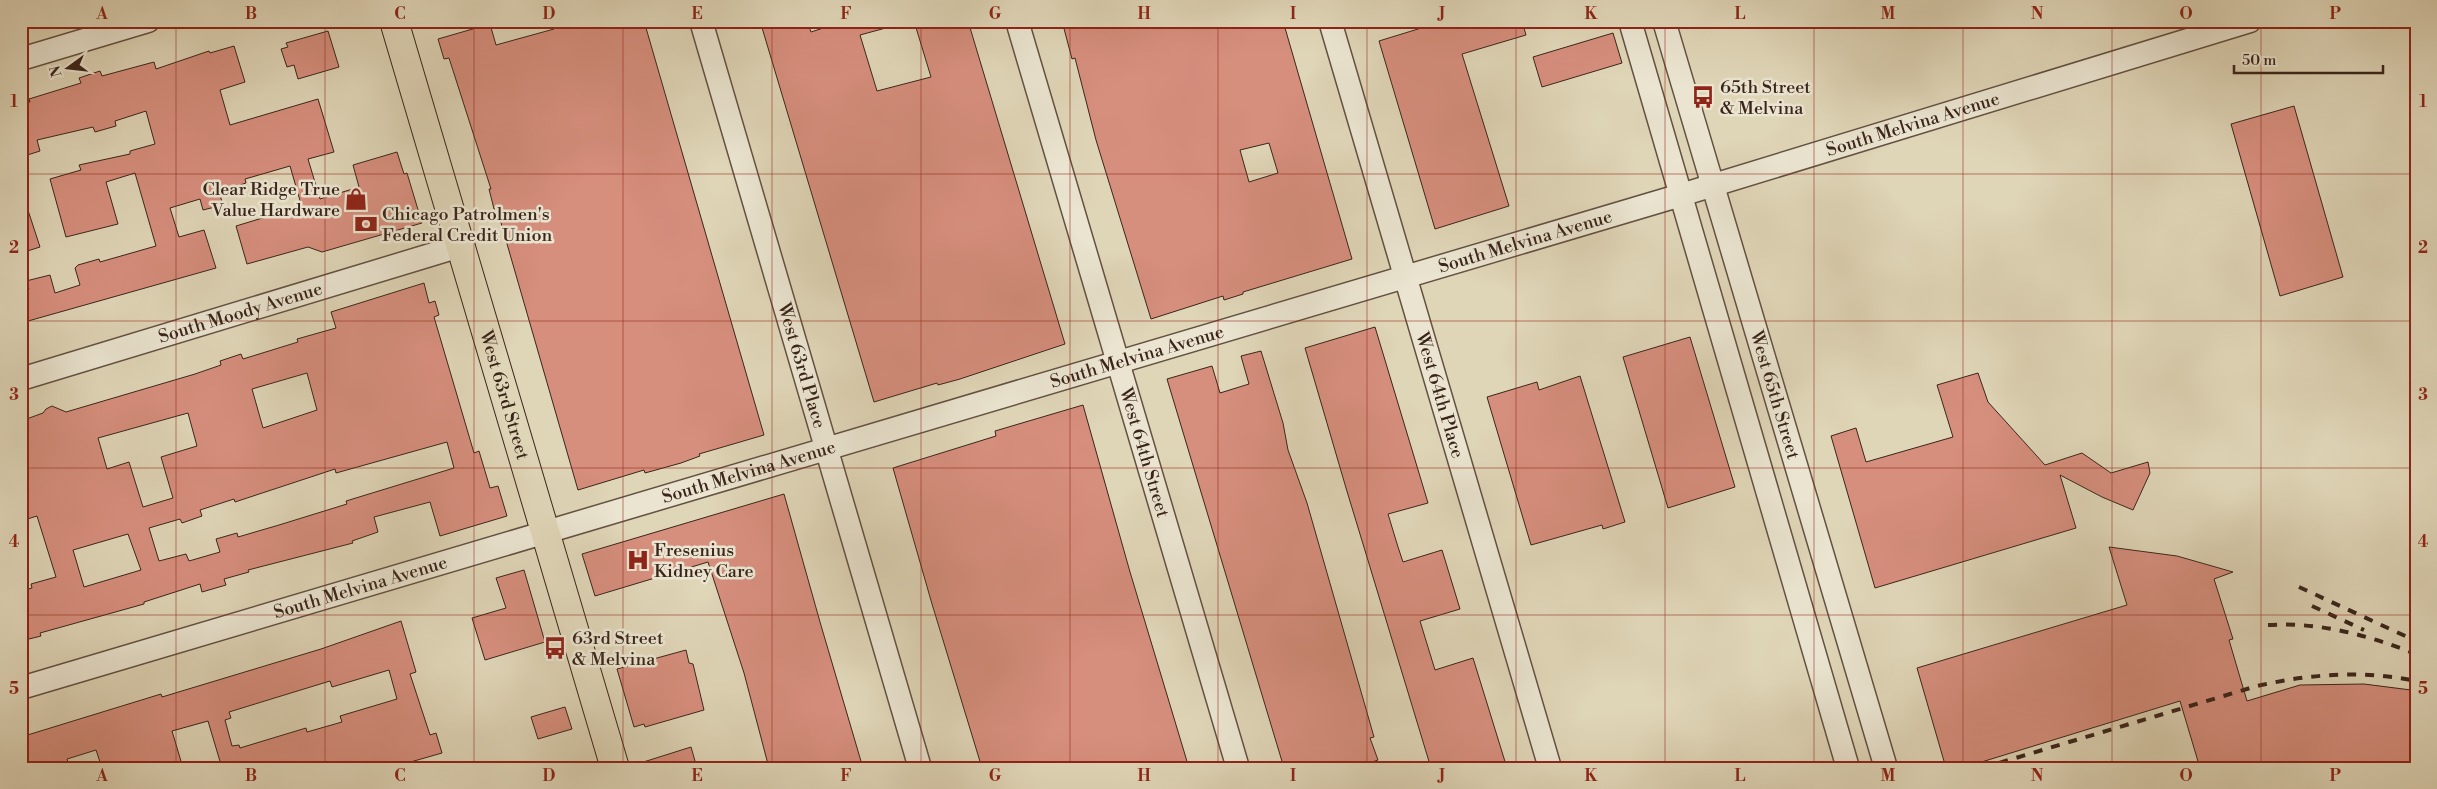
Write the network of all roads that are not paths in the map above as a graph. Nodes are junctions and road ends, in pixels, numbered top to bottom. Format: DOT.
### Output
graph roads {
  1 [pos="148,21"];
  2 [pos="394,21"];
  3 [pos="701,21"];
  4 [pos="1017,21"];
  5 [pos="1330,21"];
  6 [pos="1630,21"];
  7 [pos="1664,21"];
  8 [pos="2250,21"];
  9 [pos="2212,27"];
  10 [pos="21,59"];
  11 [pos="1712,185"];
  12 [pos="1681,195"];
  13 [pos="460,246"];
  14 [pos="1405,275"];
  15 [pos="1118,363"];
  16 [pos="21,378"];
  17 [pos="826,450"];
  18 [pos="545,533"];
  19 [pos="21,688"];
  20 [pos="1885,764"];
  21 [pos="615,768"];
  22 [pos="920,768"];
  23 [pos="1238,768"];
  24 [pos="1550,768"];
  25 [pos="1848,768"];
  26 [pos="1860,768"];
  1 -- 10 [label="street"];
  2 -- 13 [label="main road, West 63rd Street"];
  3 -- 17 [label="street, West 63rd Place"];
  4 -- 15 [label="street, West 64th Street"];
  5 -- 14 [label="street, West 64th Place"];
  6 -- 12 [label="street, West 65th Street"];
  7 -- 11 [label="street, West 65th Street"];
  8 -- 9 [label="street, South Melvina Avenue"];
  9 -- 11 [label="street, South Melvina Avenue"];
  11 -- 12 [label="street, South Melvina Avenue"];
  11 -- 20 [label="street, West 65th Street"];
  12 -- 14 [label="street, South Melvina Avenue"];
  12 -- 25 [label="street, West 65th Street"];
  13 -- 16 [label="street, South Moody Avenue"];
  13 -- 18 [label="main road, West 63rd Street"];
  14 -- 15 [label="street, South Melvina Avenue"];
  14 -- 24 [label="street, West 64th Place"];
  15 -- 17 [label="street, South Melvina Avenue"];
  15 -- 23 [label="street, West 64th Street"];
  17 -- 18 [label="street, South Melvina Avenue"];
  17 -- 22 [label="street, West 63rd Place"];
  18 -- 19 [label="street, South Melvina Avenue"];
  18 -- 21 [label="main road, West 63rd Street"];
  20 -- 26 [label="street"];
}
